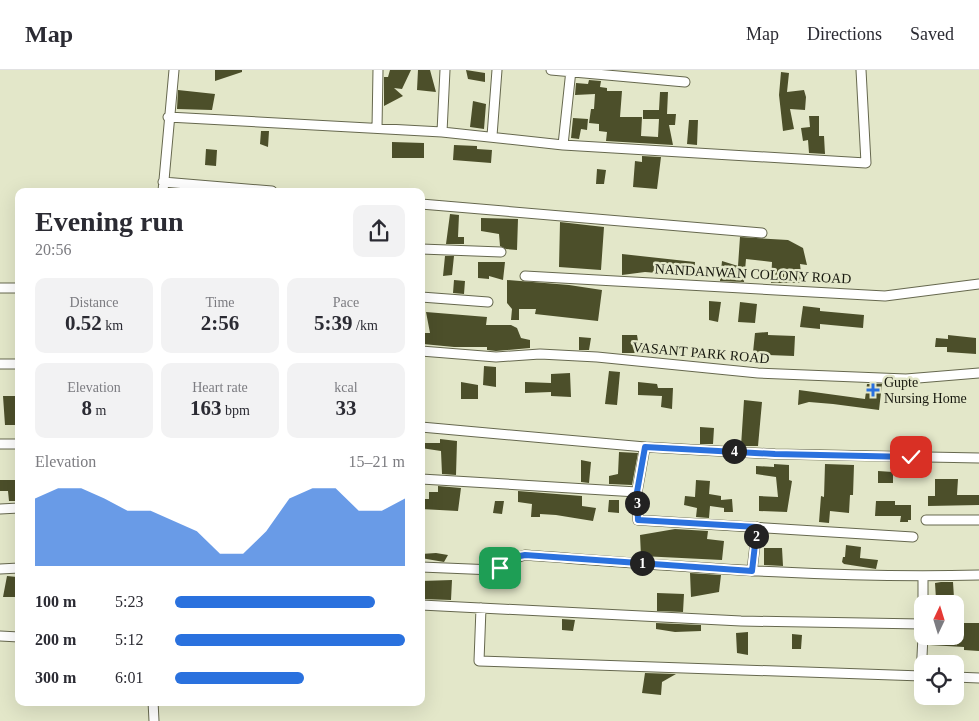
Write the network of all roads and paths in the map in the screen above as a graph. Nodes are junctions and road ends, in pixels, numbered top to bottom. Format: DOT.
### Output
graph roads {
  1 [pos="174,70"];
  2 [pos="378,70"];
  3 [pos="445,70"];
  4 [pos="497,70"];
  5 [pos="550,70"];
  6 [pos="861,70"];
  7 [pos="571,71"];
  8 [pos="685,82"];
  9 [pos="168,117"];
  10 [pos="377,128"];
  11 [pos="442,132"];
  12 [pos="492,136"];
  13 [pos="563,145"];
  14 [pos="163,187"];
  15 [pos="190,188"];
  16 [pos="425,204"];
  17 [pos="762,233"];
  18 [pos="425,248"];
  19 [pos="501,252"];
  20 [pos="525,276"];
  21 [pos="979,284"];
  22 [pos="0,288"];
  23 [pos="15,288"];
  24 [pos="425,297"];
  25 [pos="488,302"];
  26 [pos="425,351"];
  27 [pos="0,364"];
  28 [pos="15,364"];
  29 [pos="979,373"];
  30 [pos="425,427"];
  31 [pos="0,444"];
  32 [pos="15,444"];
  33 [pos="645,447"];
  34 [pos="979,458"];
  35 [pos="425,478"];
  36 [pos="637,492"];
  37 [pos="15,508"];
  38 [pos="0,509"];
  39 [pos="926,520"];
  40 [pos="979,520"];
  41 [pos="757,527"];
  42 [pos="913,536"];
  43 [pos="425,567"];
  44 [pos="15,568"];
  45 [pos="0,569"];
  46 [pos="752,571"];
  47 [pos="979,575"];
  48 [pos="923,576"];
  49 [pos="923,595"];
  50 [pos="425,605"];
  51 [pos="481,608"];
  52 [pos="914,624"];
  53 [pos="0,636"];
  54 [pos="15,637"];
  55 [pos="914,676"];
  56 [pos="964,677"];
  57 [pos="979,678"];
  58 [pos="153,706"];
  59 [pos="154,721"];
  1 -- 9 [label="street"];
  2 -- 10 [label="street"];
  3 -- 11 [label="street"];
  4 -- 12 [label="street"];
  5 -- 7 [label="street"];
  6 -- 13 [label="street"];
  7 -- 8 [label="street"];
  7 -- 13 [label="street"];
  9 -- 10 [label="street"];
  9 -- 14 [label="street"];
  10 -- 11 [label="street"];
  11 -- 12 [label="street"];
  12 -- 13 [label="street"];
  14 -- 15 [label="street"];
  16 -- 17 [label="street"];
  18 -- 19 [label="street"];
  20 -- 21 [label="street, NANDANWAN COLONY ROAD"];
  22 -- 23 [label="street"];
  24 -- 25 [label="street"];
  26 -- 29 [label="street, VASANT PARK ROAD"];
  27 -- 28 [label="street"];
  30 -- 33 [label="street"];
  31 -- 32 [label="street"];
  33 -- 34 [label="street"];
  33 -- 36 [label="street"];
  35 -- 36 [label="street"];
  36 -- 41 [label="street"];
  37 -- 38 [label="street"];
  39 -- 40 [label="street"];
  41 -- 42 [label="street"];
  41 -- 46 [label="street"];
  43 -- 46 [label="street"];
  44 -- 45 [label="street"];
  46 -- 48 [label="street"];
  47 -- 48 [label="street"];
  48 -- 49 [label="street"];
  50 -- 51 [label="street"];
  51 -- 52 [label="street"];
  51 -- 55 [label="street"];
  53 -- 54 [label="street"];
  56 -- 57 [label="street"];
  58 -- 59 [label="street"];
}
